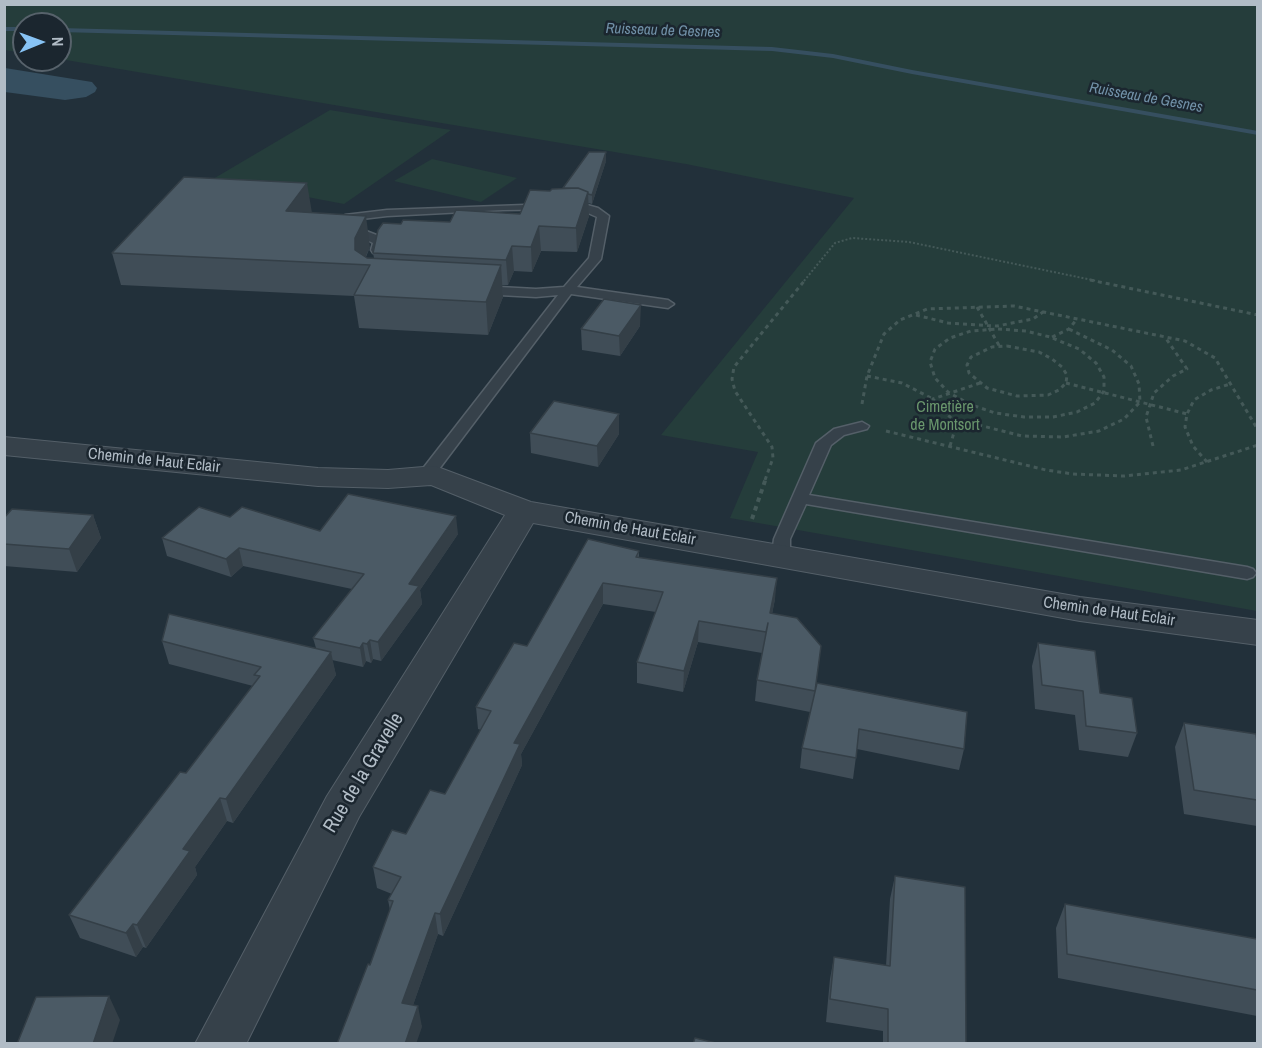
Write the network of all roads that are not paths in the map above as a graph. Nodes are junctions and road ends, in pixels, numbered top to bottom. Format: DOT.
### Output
graph roads {
  1 [pos="334,220"];
  2 [pos="335,236"];
  3 [pos="374,256"];
  4 [pos="468,289"];
  5 [pos="568,290"];
  6 [pos="668,304"];
  7 [pos="862,426"];
  8 [pos="4,446"];
  9 [pos="427,474"];
  10 [pos="800,498"];
  11 [pos="524,511"];
  12 [pos="781,555"];
  13 [pos="1247,573"];
  14 [pos="1257,633"];
  15 [pos="220,1044"];
  1 -- 5 [label="lane"];
  2 -- 3 [label="lane"];
  4 -- 5 [label="lane"];
  5 -- 6 [label="lane"];
  5 -- 9 [label="lane"];
  7 -- 10 [label="lane"];
  8 -- 9 [label="street, Chemin de Haut Eclair"];
  9 -- 11 [label="street, Chemin de Haut Eclair"];
  10 -- 12 [label="lane"];
  10 -- 13 [label="lane"];
  11 -- 12 [label="street, Chemin de Haut Eclair"];
  11 -- 15 [label="street, Rue de la Gravelle"];
  12 -- 14 [label="street, Chemin de Haut Eclair"];
}
